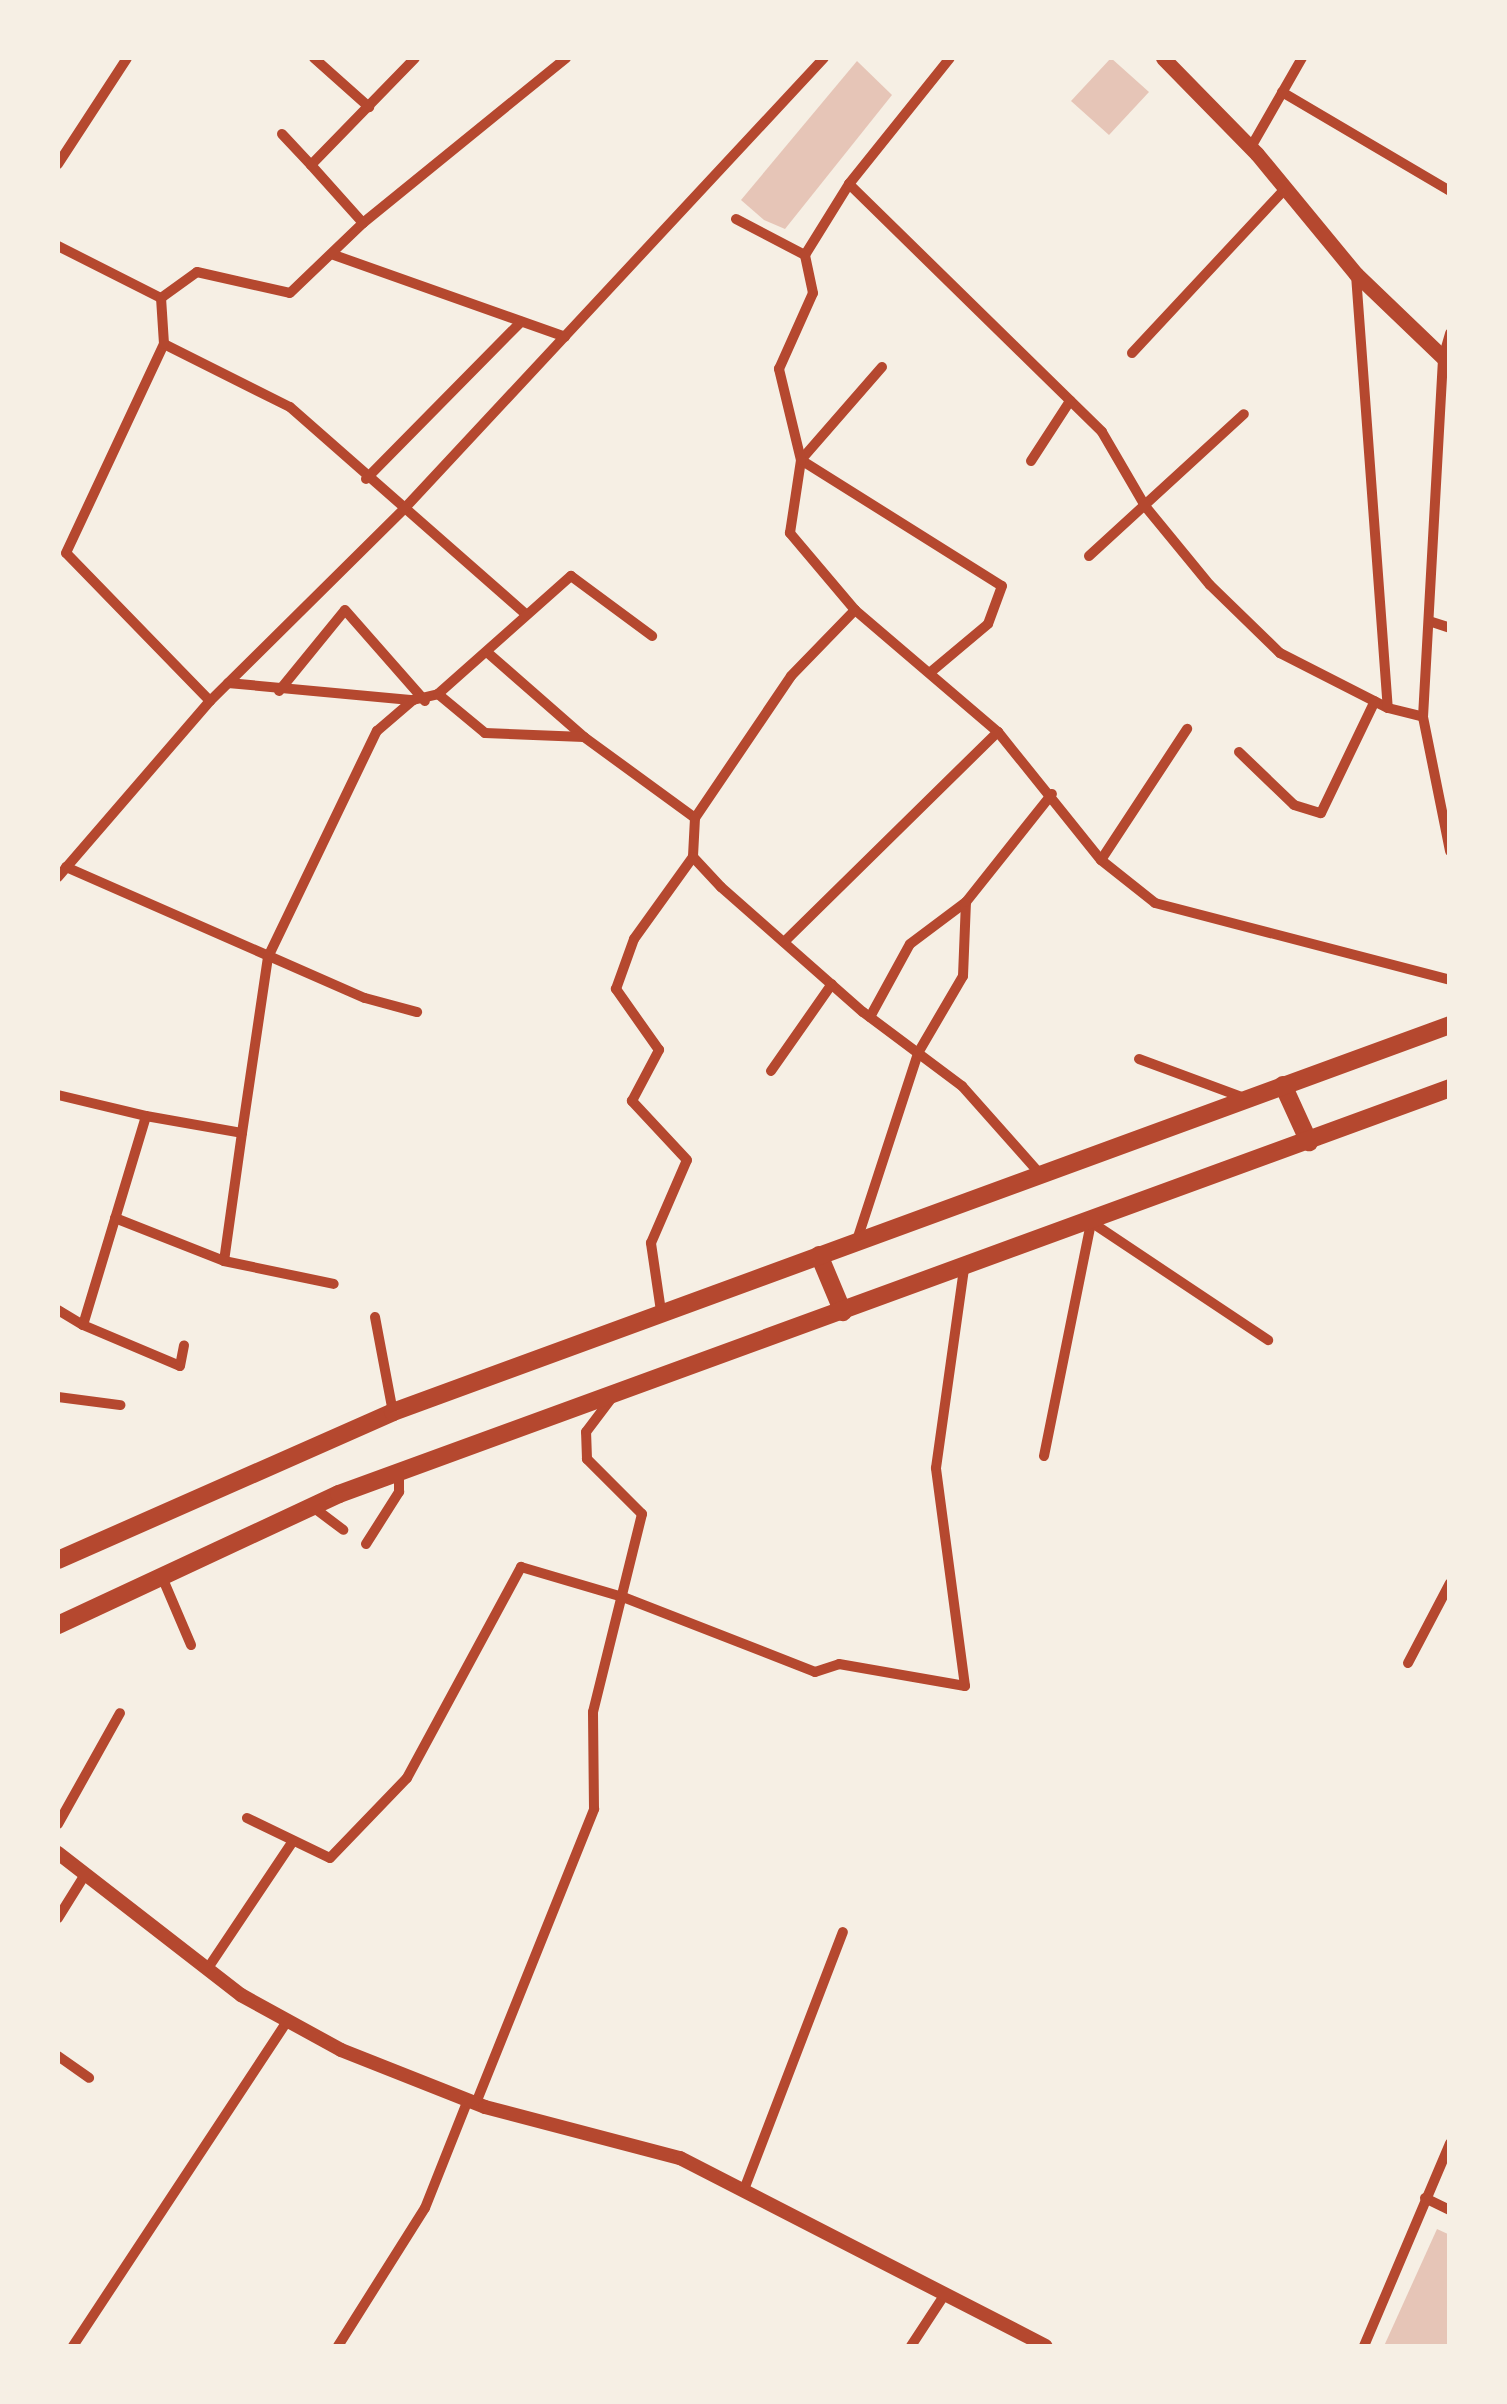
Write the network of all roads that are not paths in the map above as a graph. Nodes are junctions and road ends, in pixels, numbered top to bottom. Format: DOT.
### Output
graph roads {
  1 [pos="127,58"];
  2 [pos="314,58"];
  3 [pos="415,58"];
  4 [pos="566,58"];
  5 [pos="824,58"];
  6 [pos="950,58"];
  7 [pos="1163,58"];
  8 [pos="1302,58"];
  9 [pos="1282,92"];
  10 [pos="369,107"];
  11 [pos="282,134"];
  12 [pos="1251,147"];
  13 [pos="58,164"];
  14 [pos="311,166"];
  15 [pos="849,184"];
  16 [pos="1286,187"];
  17 [pos="1450,191"];
  18 [pos="736,219"];
  19 [pos="363,222"];
  20 [pos="58,246"];
  21 [pos="334,255"];
  22 [pos="805,255"];
  23 [pos="1356,274"];
  24 [pos="161,298"];
  25 [pos="522,322"];
  26 [pos="1450,332"];
  27 [pos="565,337"];
  28 [pos="164,344"];
  29 [pos="1132,354"];
  30 [pos="1446,361"];
  31 [pos="882,367"];
  32 [pos="1070,401"];
  33 [pos="1244,414"];
  34 [pos="801,460"];
  35 [pos="1031,461"];
  36 [pos="366,479"];
  37 [pos="1145,506"];
  38 [pos="404,509"];
  39 [pos="1089,556"];
  40 [pos="62,557"];
  41 [pos="855,610"];
  42 [pos="526,614"];
  43 [pos="1432,622"];
  44 [pos="1450,628"];
  45 [pos="652,636"];
  46 [pos="488,653"];
  47 [pos="932,671"];
  48 [pos="228,682"];
  49 [pos="279,691"];
  50 [pos="438,694"];
  51 [pos="419,700"];
  52 [pos="210,701"];
  53 [pos="1376,702"];
  54 [pos="1388,708"];
  55 [pos="1422,718"];
  56 [pos="1187,730"];
  57 [pos="998,732"];
  58 [pos="584,737"];
  59 [pos="1239,752"];
  60 [pos="1052,794"];
  61 [pos="695,818"];
  62 [pos="1450,851"];
  63 [pos="693,857"];
  64 [pos="1101,860"];
  65 [pos="62,872"];
  66 [pos="966,902"];
  67 [pos="784,942"];
  68 [pos="268,956"];
  69 [pos="1450,980"];
  70 [pos="832,984"];
  71 [pos="417,1012"];
  72 [pos="870,1018"];
  73 [pos="1450,1025"];
  74 [pos="918,1054"];
  75 [pos="1139,1059"];
  76 [pos="771,1072"];
  77 [pos="1283,1085"];
  78 [pos="1450,1088"];
  79 [pos="58,1095"];
  80 [pos="1248,1099"];
  81 [pos="146,1116"];
  82 [pos="242,1133"];
  83 [pos="1308,1142"];
  84 [pos="1042,1176"];
  85 [pos="115,1218"];
  86 [pos="1090,1222"];
  87 [pos="857,1240"];
  88 [pos="819,1255"];
  89 [pos="224,1261"];
  90 [pos="964,1268"];
  91 [pos="334,1284"];
  92 [pos="58,1310"];
  93 [pos="661,1311"];
  94 [pos="843,1312"];
  95 [pos="375,1316"];
  96 [pos="83,1324"];
  97 [pos="1268,1340"];
  98 [pos="184,1345"];
  99 [pos="614,1394"];
  100 [pos="58,1397"];
  101 [pos="120,1405"];
  102 [pos="392,1412"];
  103 [pos="1044,1456"];
  104 [pos="398,1472"];
  105 [pos="312,1506"];
  106 [pos="343,1530"];
  107 [pos="366,1544"];
  108 [pos="58,1560"];
  109 [pos="162,1576"];
  110 [pos="1450,1582"];
  111 [pos="623,1596"];
  112 [pos="58,1625"];
  113 [pos="191,1645"];
  114 [pos="1408,1663"];
  115 [pos="120,1713"];
  116 [pos="247,1818"];
  117 [pos="58,1824"];
  118 [pos="293,1840"];
  119 [pos="58,1853"];
  120 [pos="86,1873"];
  121 [pos="58,1918"];
  122 [pos="843,1932"];
  123 [pos="208,1968"];
  124 [pos="288,2020"];
  125 [pos="58,2056"];
  126 [pos="89,2078"];
  127 [pos="472,2102"];
  128 [pos="1450,2143"];
  129 [pos="744,2187"];
  130 [pos="1425,2198"];
  131 [pos="1450,2210"];
  132 [pos="944,2294"];
  133 [pos="74,2346"];
  134 [pos="338,2346"];
  135 [pos="911,2346"];
  136 [pos="1046,2346"];
  137 [pos="1364,2346"];
  1 -- 13 [label="street"];
  2 -- 10 [label="street"];
  3 -- 10 [label="street"];
  4 -- 19 [label="street"];
  5 -- 27 [label="street"];
  6 -- 15 [label="street"];
  7 -- 12 [label="main road"];
  8 -- 9 [label="street"];
  9 -- 12 [label="street"];
  9 -- 17 [label="street"];
  10 -- 14 [label="street"];
  11 -- 14 [label="street"];
  12 -- 16 [label="main road"];
  14 -- 19 [label="street"];
  15 -- 22 [label="street"];
  15 -- 32 [label="street"];
  16 -- 23 [label="main road"];
  16 -- 29 [label="street"];
  18 -- 22 [label="street"];
  19 -- 21 [label="street"];
  20 -- 24 [label="street"];
  21 -- 24 [label="street"];
  21 -- 25 [label="street"];
  22 -- 34 [label="street"];
  23 -- 30 [label="main road"];
  23 -- 54 [label="street"];
  24 -- 28 [label="street"];
  25 -- 27 [label="street"];
  25 -- 36 [label="street"];
  26 -- 30 [label="street"];
  27 -- 38 [label="street"];
  28 -- 36 [label="street"];
  28 -- 40 [label="street"];
  30 -- 43 [label="street"];
  31 -- 34 [label="street"];
  32 -- 35 [label="street"];
  32 -- 37 [label="street"];
  33 -- 37 [label="street"];
  34 -- 41 [label="street"];
  34 -- 47 [label="street"];
  36 -- 38 [label="street"];
  37 -- 39 [label="street"];
  37 -- 53 [label="street"];
  38 -- 42 [label="street"];
  38 -- 48 [label="street"];
  40 -- 52 [label="street"];
  41 -- 47 [label="street"];
  41 -- 61 [label="street"];
  42 -- 45 [label="street"];
  42 -- 46 [label="street"];
  43 -- 44 [label="street"];
  43 -- 55 [label="street"];
  46 -- 50 [label="street"];
  46 -- 58 [label="street"];
  47 -- 57 [label="street"];
  48 -- 49 [label="street"];
  48 -- 52 [label="street"];
  49 -- 51 [label="street"];
  49 -- 51 [label="street"];
  50 -- 51 [label="street"];
  50 -- 58 [label="street"];
  51 -- 68 [label="street"];
  52 -- 65 [label="street"];
  53 -- 54 [label="street"];
  53 -- 59 [label="street"];
  54 -- 55 [label="street"];
  55 -- 62 [label="street"];
  56 -- 64 [label="street"];
  57 -- 60 [label="street"];
  57 -- 67 [label="street"];
  58 -- 61 [label="street"];
  60 -- 64 [label="street"];
  60 -- 66 [label="street"];
  61 -- 63 [label="street"];
  63 -- 67 [label="street"];
  63 -- 93 [label="street"];
  64 -- 69 [label="street"];
  65 -- 68 [label="street"];
  66 -- 72 [label="street"];
  66 -- 74 [label="street"];
  67 -- 70 [label="street"];
  68 -- 71 [label="street"];
  68 -- 82 [label="street"];
  70 -- 72 [label="street"];
  70 -- 76 [label="street"];
  72 -- 74 [label="street"];
  73 -- 77 [label="main road"];
  74 -- 84 [label="street"];
  74 -- 87 [label="street"];
  75 -- 80 [label="street"];
  77 -- 80 [label="main road"];
  77 -- 83 [label="main road"];
  78 -- 83 [label="main road"];
  79 -- 81 [label="street"];
  80 -- 84 [label="main road"];
  81 -- 82 [label="street"];
  81 -- 85 [label="street"];
  82 -- 89 [label="street"];
  83 -- 86 [label="main road"];
  84 -- 87 [label="main road"];
  85 -- 89 [label="street"];
  85 -- 96 [label="street"];
  86 -- 90 [label="main road"];
  86 -- 97 [label="street"];
  86 -- 103 [label="street"];
  87 -- 88 [label="main road"];
  88 -- 93 [label="main road"];
  88 -- 94 [label="main road"];
  89 -- 91 [label="street"];
  90 -- 94 [label="main road"];
  90 -- 111 [label="street"];
  92 -- 96 [label="street"];
  93 -- 102 [label="main road"];
  94 -- 99 [label="main road"];
  95 -- 102 [label="street"];
  96 -- 98 [label="street"];
  99 -- 104 [label="main road"];
  99 -- 111 [label="street"];
  100 -- 101 [label="street"];
  102 -- 108 [label="main road"];
  104 -- 105 [label="main road"];
  104 -- 107 [label="street"];
  105 -- 106 [label="street"];
  105 -- 109 [label="main road"];
  109 -- 112 [label="main road"];
  109 -- 113 [label="street"];
  110 -- 114 [label="street"];
  111 -- 118 [label="street"];
  111 -- 127 [label="street"];
  115 -- 117 [label="street"];
  116 -- 118 [label="street"];
  118 -- 123 [label="street"];
  119 -- 120 [label="street"];
  120 -- 121 [label="street"];
  120 -- 123 [label="street"];
  122 -- 129 [label="street"];
  123 -- 124 [label="street"];
  124 -- 127 [label="street"];
  124 -- 133 [label="street"];
  125 -- 126 [label="street"];
  127 -- 129 [label="street"];
  127 -- 134 [label="street"];
  128 -- 130 [label="street"];
  129 -- 132 [label="street"];
  130 -- 131 [label="street"];
  130 -- 137 [label="street"];
  132 -- 135 [label="street"];
  132 -- 136 [label="street"];
}
